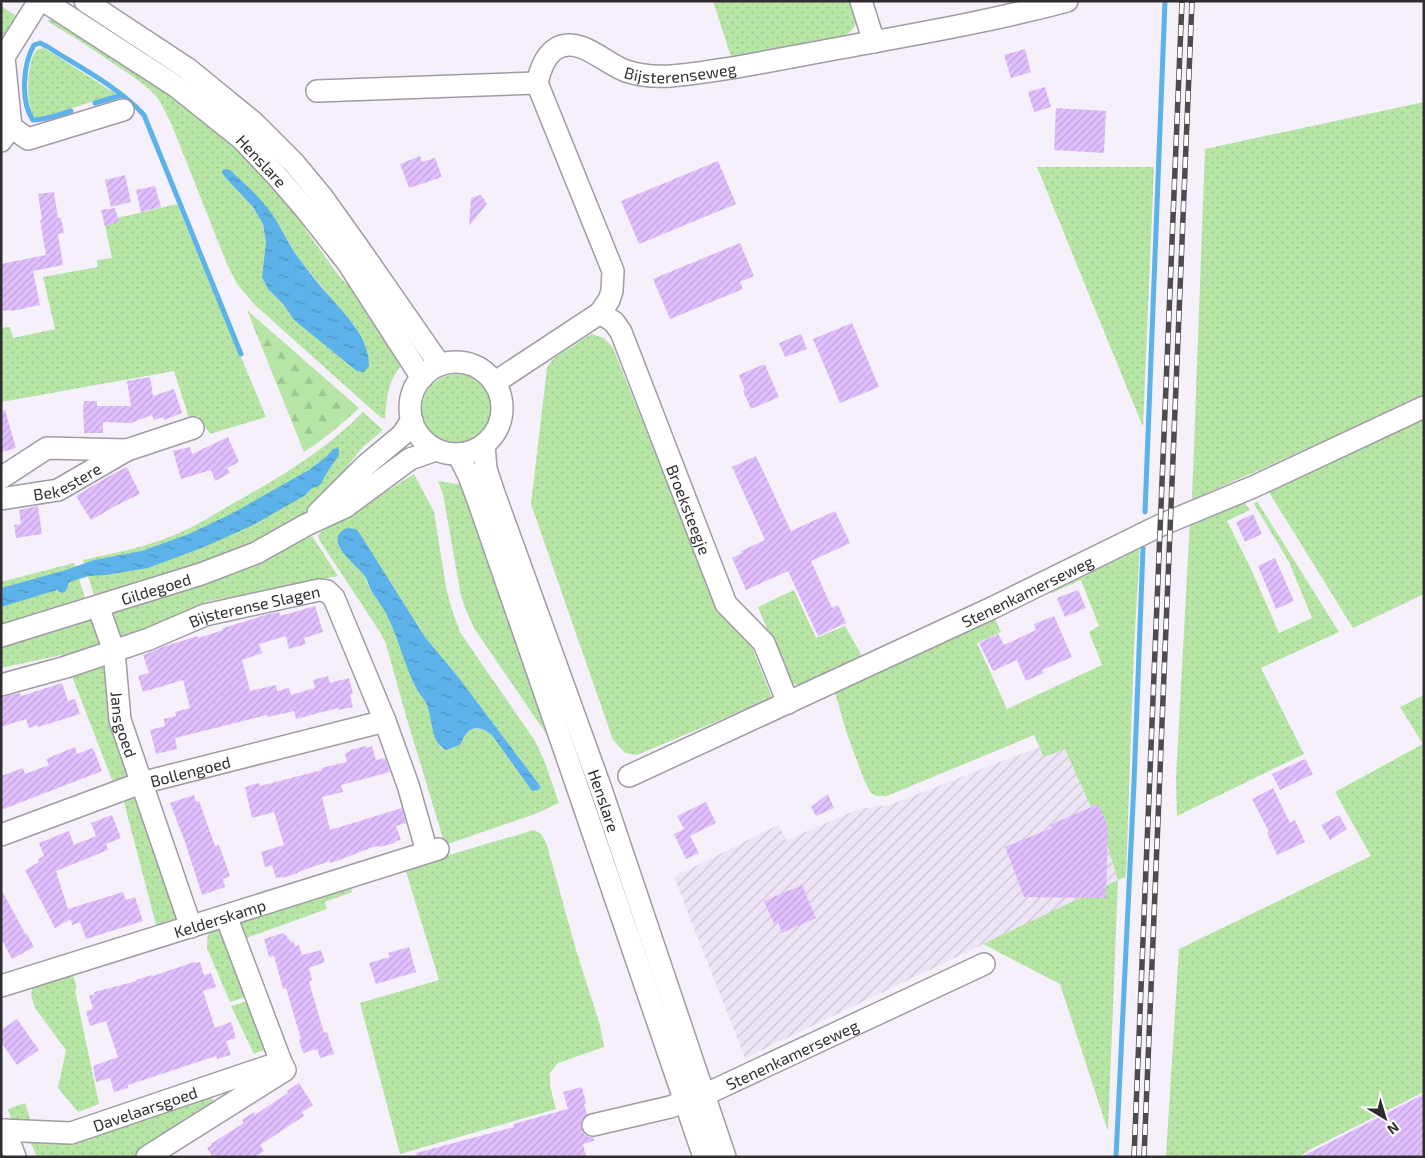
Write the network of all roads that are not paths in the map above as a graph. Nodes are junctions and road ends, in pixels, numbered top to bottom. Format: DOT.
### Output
graph roads {
  1 [pos="39,1"];
  2 [pos="44,1"];
  3 [pos="85,1"];
  4 [pos="861,1"];
  5 [pos="1067,1"];
  6 [pos="874,42"];
  7 [pos="537,83"];
  8 [pos="317,91"];
  9 [pos="123,110"];
  10 [pos="6,134"];
  11 [pos="600,313"];
  12 [pos="440,366"];
  13 [pos="422,378"];
  14 [pos="494,383"];
  15 [pos="1424,408"];
  16 [pos="412,420"];
  17 [pos="193,428"];
  18 [pos="484,445"];
  19 [pos="127,450"];
  20 [pos="436,450"];
  21 [pos="458,454"];
  22 [pos="1,478"];
  23 [pos="1,499"];
  24 [pos="306,525"];
  25 [pos="98,606"];
  26 [pos="1,636"];
  27 [pos="114,651"];
  28 [pos="1,684"];
  29 [pos="788,703"];
  30 [pos="385,722"];
  31 [pos="630,776"];
  32 [pos="141,783"];
  33 [pos="1,835"];
  34 [pos="433,850"];
  35 [pos="226,916"];
  36 [pos="191,927"];
  37 [pos="984,964"];
  38 [pos="1,986"];
  39 [pos="282,1062"];
  40 [pos="695,1098"];
  41 [pos="594,1125"];
  42 [pos="3,1130"];
  43 [pos="16,1157"];
  44 [pos="147,1157"];
  45 [pos="704,1157"];
  46 [pos="725,1157"];
  1 -- 10 [label="street"];
  2 -- 13 [label="street, Henslare"];
  3 -- 12 [label="street, Henslare"];
  4 -- 6 [label="street"];
  5 -- 6 [label="street, Bijsterenseweg"];
  6 -- 7 [label="street, Bijsterenseweg"];
  7 -- 8 [label="street"];
  7 -- 11 [label="street"];
  9 -- 10 [label="street"];
  11 -- 14 [label="street"];
  11 -- 29 [label="street, Broeksteegje"];
  12 -- 13 [label="street"];
  12 -- 14 [label="street"];
  13 -- 16 [label="street"];
  14 -- 18 [label="street"];
  15 -- 29 [label="street, Stenenkamerseweg"];
  16 -- 20 [label="street"];
  16 -- 24 [label="street, Gildegoed"];
  17 -- 19 [label="street, Bekestere"];
  18 -- 21 [label="street"];
  18 -- 40 [label="street, Henslare"];
  19 -- 22 [label="street, Bekestere"];
  19 -- 23 [label="street, Bekestere"];
  20 -- 21 [label="street"];
  20 -- 24 [label="street, Gildegoed"];
  21 -- 40 [label="street, Henslare"];
  24 -- 25 [label="street, Gildegoed"];
  25 -- 26 [label="street, Gildegoed"];
  25 -- 27 [label="street, Jansgoed"];
  27 -- 28 [label="street, Bijsterense Slagen"];
  27 -- 30 [label="street, Bijsterense Slagen"];
  27 -- 32 [label="street, Jansgoed"];
  29 -- 31 [label="street, Stenenkamerseweg"];
  30 -- 32 [label="street, Bollengoed"];
  30 -- 34 [label="street, Bijsterense Slagen"];
  32 -- 33 [label="street, Bollengoed"];
  32 -- 36 [label="street, Jansgoed"];
  34 -- 35 [label="street, Kelderskamp"];
  35 -- 36 [label="street, Kelderskamp"];
  35 -- 39 [label="street"];
  36 -- 38 [label="street, Kelderskamp"];
  37 -- 40 [label="street, Stenenkamerseweg"];
  39 -- 42 [label="street, Davelaarsgoed"];
  39 -- 44 [label="street, Davelaarsgoed"];
  40 -- 41 [label="street, Stenenkamerseweg"];
  40 -- 45 [label="street, Henslare"];
  40 -- 46 [label="street, Henslare"];
  42 -- 43 [label="street, Davelaarsgoed"];
}
